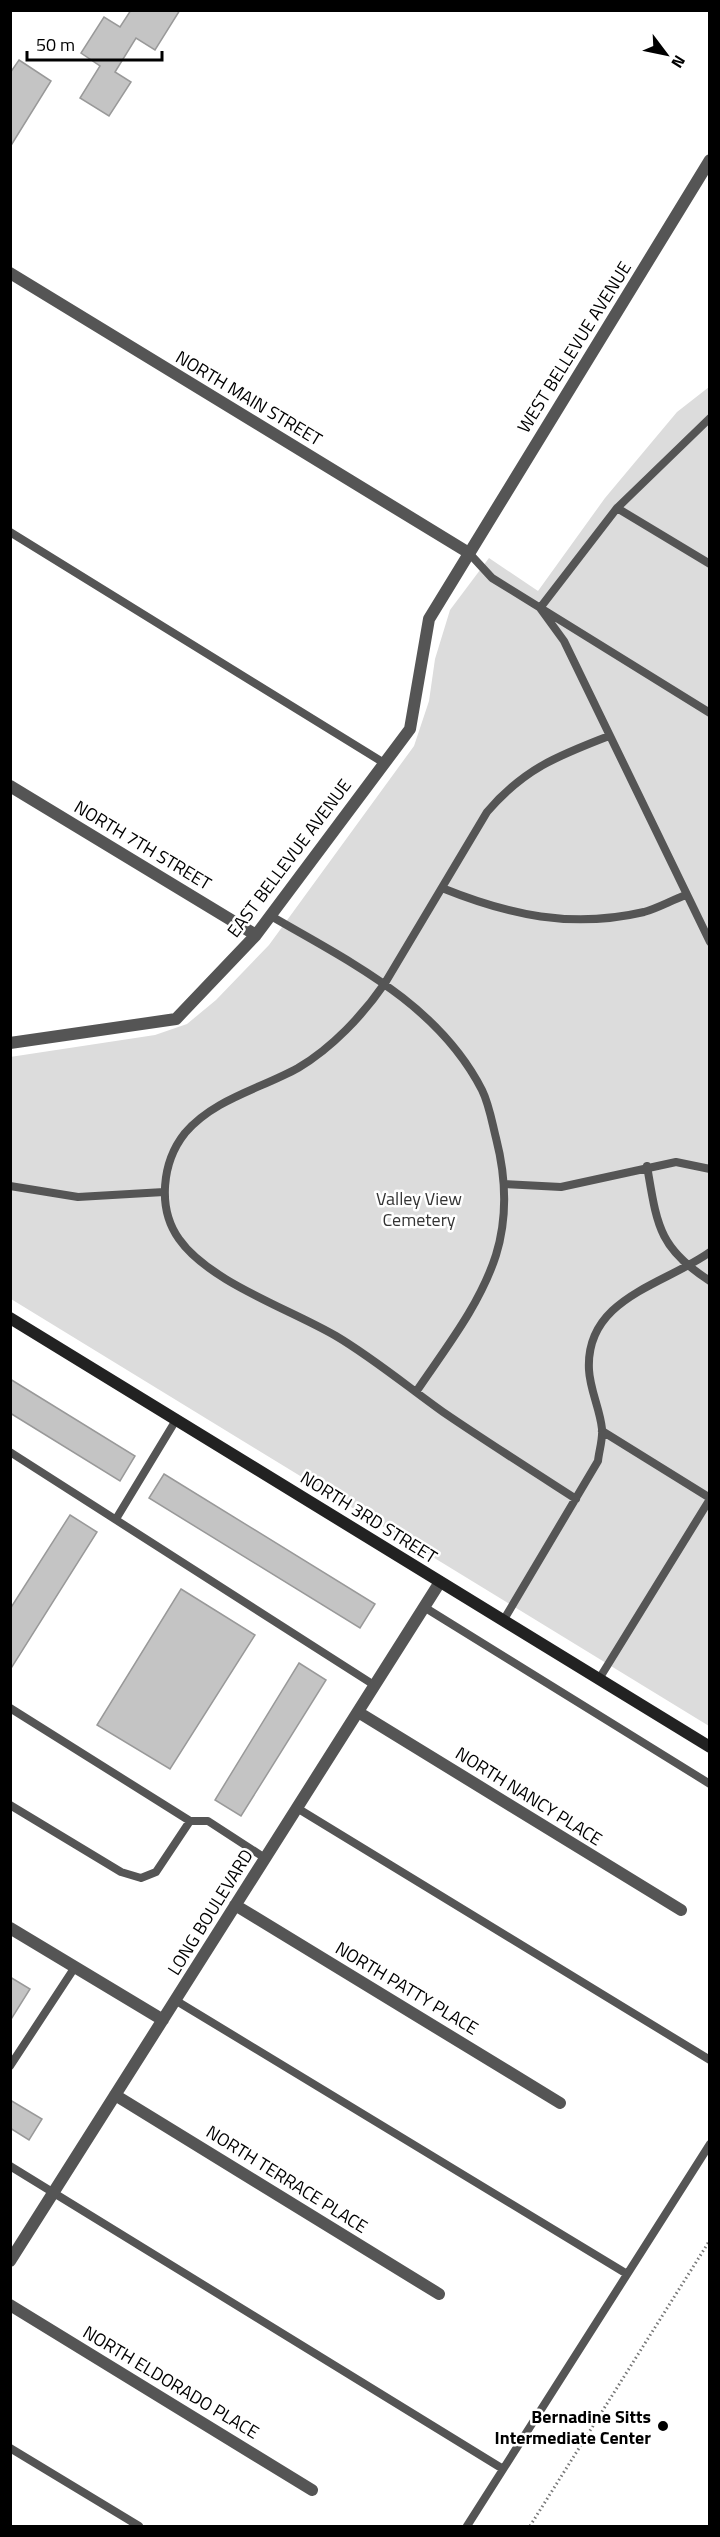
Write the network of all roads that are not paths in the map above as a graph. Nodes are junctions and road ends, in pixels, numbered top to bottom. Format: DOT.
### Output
graph roads {
  1 [pos="710,160"];
  2 [pos="10,273"];
  3 [pos="710,418"];
  4 [pos="617,508"];
  5 [pos="10,532"];
  6 [pos="468,553"];
  7 [pos="710,564"];
  8 [pos="540,608"];
  9 [pos="710,713"];
  10 [pos="609,736"];
  11 [pos="384,763"];
  12 [pos="10,786"];
  13 [pos="442,888"];
  14 [pos="686,895"];
  15 [pos="271,916"];
  16 [pos="256,935"];
  17 [pos="710,942"];
  18 [pos="386,983"];
  19 [pos="14,1040"];
  20 [pos="647,1166"];
  21 [pos="710,1169"];
  22 [pos="505,1184"];
  23 [pos="10,1186"];
  24 [pos="164,1192"];
  25 [pos="710,1252"];
  26 [pos="685,1265"];
  27 [pos="710,1281"];
  28 [pos="10,1318"];
  29 [pos="416,1392"];
  30 [pos="176,1420"];
  31 [pos="602,1431"];
  32 [pos="10,1452"];
  33 [pos="710,1498"];
  34 [pos="576,1499"];
  35 [pos="116,1520"];
  36 [pos="440,1582"];
  37 [pos="424,1607"];
  38 [pos="504,1621"];
  39 [pos="599,1679"];
  40 [pos="375,1685"];
  41 [pos="10,1708"];
  42 [pos="358,1712"];
  43 [pos="710,1747"];
  44 [pos="710,1784"];
  45 [pos="10,1805"];
  46 [pos="297,1808"];
  47 [pos="190,1821"];
  48 [pos="265,1858"];
  49 [pos="236,1905"];
  50 [pos="681,1910"];
  51 [pos="10,1928"];
  52 [pos="75,1967"];
  53 [pos="176,2000"];
  54 [pos="162,2020"];
  55 [pos="710,2061"];
  56 [pos="10,2066"];
  57 [pos="115,2095"];
  58 [pos="560,2103"];
  59 [pos="710,2144"];
  60 [pos="10,2166"];
  61 [pos="54,2193"];
  62 [pos="10,2261"];
  63 [pos="627,2274"];
  64 [pos="439,2294"];
  65 [pos="10,2305"];
  66 [pos="10,2448"];
  67 [pos="503,2469"];
  68 [pos="312,2490"];
  69 [pos="139,2526"];
  70 [pos="467,2526"];
  1 -- 6 [label="street, WEST BELLEVUE AVENUE"];
  2 -- 6 [label="street, NORTH MAIN STREET"];
  3 -- 4 [label="lane"];
  4 -- 7 [label="lane"];
  4 -- 8 [label="lane"];
  5 -- 11 [label="lane"];
  6 -- 8 [label="lane"];
  6 -- 11 [label="street, EAST BELLEVUE AVENUE"];
  8 -- 9 [label="lane"];
  8 -- 10 [label="lane"];
  10 -- 13 [label="lane"];
  10 -- 14 [label="lane"];
  11 -- 15 [label="street, EAST BELLEVUE AVENUE"];
  12 -- 16 [label="street, NORTH 7TH STREET"];
  13 -- 14 [label="lane"];
  13 -- 18 [label="lane"];
  14 -- 17 [label="lane"];
  15 -- 16 [label="street, EAST BELLEVUE AVENUE"];
  15 -- 18 [label="lane"];
  16 -- 19 [label="street, EAST BELLEVUE AVENUE"];
  18 -- 22 [label="lane"];
  18 -- 24 [label="lane"];
  20 -- 21 [label="lane"];
  20 -- 22 [label="lane"];
  20 -- 26 [label="lane"];
  22 -- 29 [label="lane"];
  23 -- 24 [label="lane"];
  24 -- 29 [label="lane"];
  25 -- 26 [label="lane"];
  26 -- 27 [label="lane"];
  26 -- 31 [label="lane"];
  28 -- 30 [label="main road, NORTH 3RD STREET"];
  29 -- 34 [label="lane"];
  30 -- 35 [label="lane"];
  30 -- 36 [label="main road, NORTH 3RD STREET"];
  31 -- 33 [label="lane"];
  31 -- 34 [label="lane"];
  32 -- 35 [label="lane"];
  33 -- 39 [label="lane"];
  34 -- 38 [label="lane"];
  35 -- 40 [label="lane"];
  36 -- 37 [label="street, LONG BOULEVARD"];
  36 -- 38 [label="main road, NORTH 3RD STREET"];
  37 -- 40 [label="street, LONG BOULEVARD"];
  37 -- 44 [label="lane"];
  38 -- 39 [label="main road, NORTH 3RD STREET"];
  39 -- 43 [label="main road, NORTH 3RD STREET"];
  40 -- 42 [label="street, LONG BOULEVARD"];
  41 -- 47 [label="lane"];
  42 -- 46 [label="street, LONG BOULEVARD"];
  42 -- 50 [label="street, NORTH NANCY PLACE"];
  45 -- 47 [label="lane"];
  46 -- 48 [label="street, LONG BOULEVARD"];
  46 -- 55 [label="lane"];
  47 -- 48 [label="lane"];
  48 -- 49 [label="street, LONG BOULEVARD"];
  49 -- 53 [label="street, LONG BOULEVARD"];
  49 -- 58 [label="street, NORTH PATTY PLACE"];
  51 -- 52 [label="street"];
  52 -- 54 [label="street"];
  52 -- 56 [label="lane"];
  53 -- 54 [label="street, LONG BOULEVARD"];
  53 -- 63 [label="lane"];
  54 -- 57 [label="street, LONG BOULEVARD"];
  57 -- 61 [label="street, LONG BOULEVARD"];
  57 -- 64 [label="street, NORTH TERRACE PLACE"];
  59 -- 63 [label="lane"];
  60 -- 61 [label="lane"];
  61 -- 62 [label="street, LONG BOULEVARD"];
  61 -- 67 [label="lane"];
  63 -- 67 [label="lane"];
  65 -- 68 [label="street, NORTH ELDORADO PLACE"];
  66 -- 69 [label="lane"];
  67 -- 70 [label="lane"];
}
